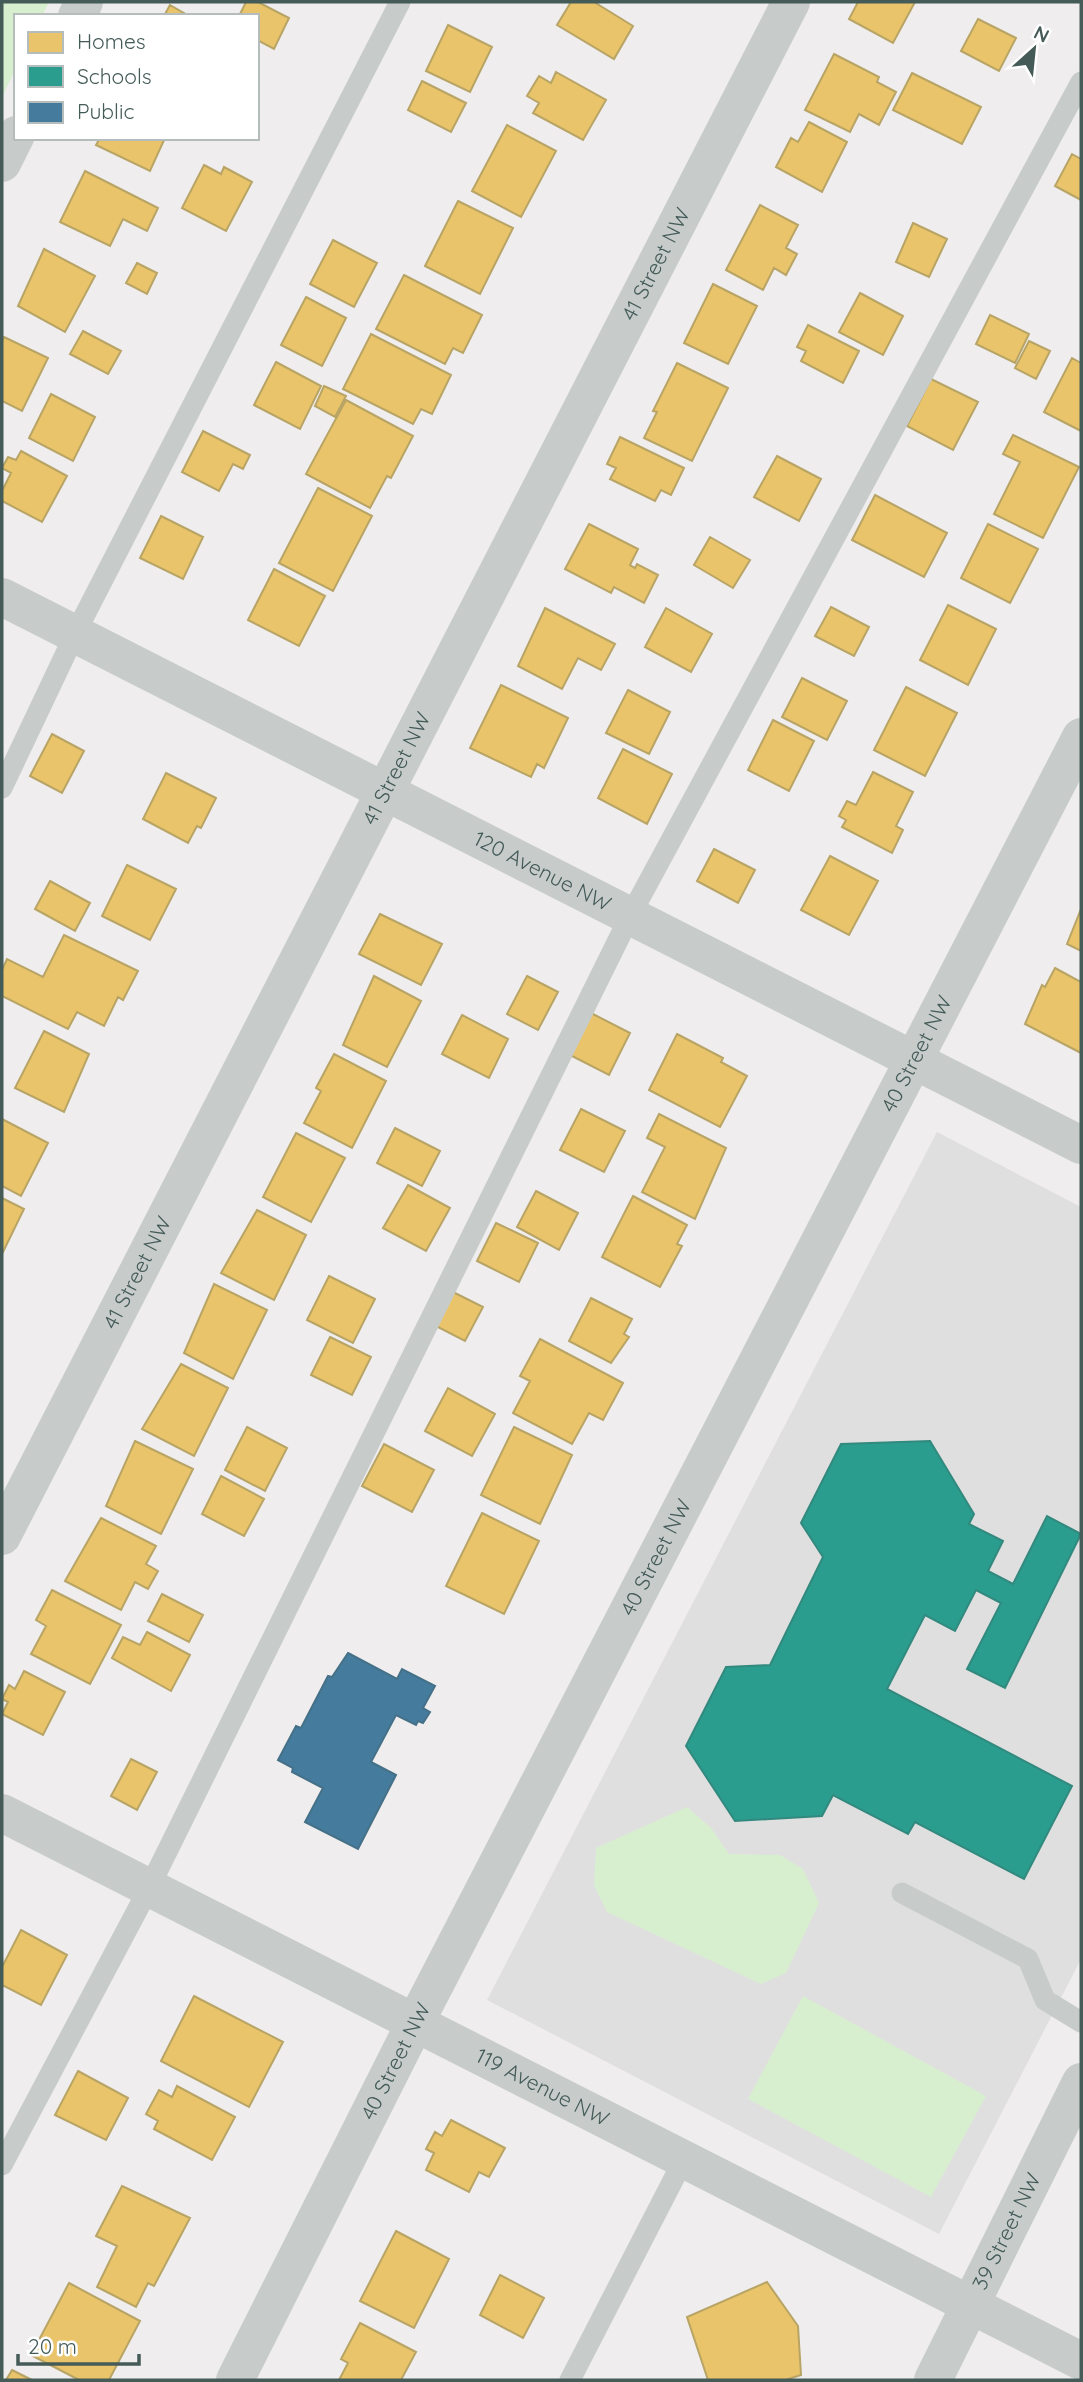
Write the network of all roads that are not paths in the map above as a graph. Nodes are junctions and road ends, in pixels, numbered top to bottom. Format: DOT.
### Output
graph roads {
  1 [pos="400,2"];
  2 [pos="791,2"];
  3 [pos="1081,82"];
  4 [pos="14,139"];
  5 [pos="2,163"];
  6 [pos="2,597"];
  7 [pos="75,634"];
  8 [pos="1081,737"];
  9 [pos="2,788"];
  10 [pos="384,792"];
  11 [pos="630,916"];
  12 [pos="914,1060"];
  13 [pos="1081,1145"];
  14 [pos="2,1536"];
  15 [pos="2,1813"];
  16 [pos="149,1888"];
  17 [pos="902,1893"];
  18 [pos="1081,2022"];
  19 [pos="415,2023"];
  20 [pos="1081,2082"];
  21 [pos="684,2159"];
  22 [pos="2,2165"];
  23 [pos="971,2305"];
  24 [pos="1081,2361"];
  25 [pos="235,2380"];
  26 [pos="569,2380"];
  27 [pos="933,2380"];
  1 -- 7 [label="lane"];
  2 -- 10 [label="street, 41 Street NW"];
  3 -- 11 [label="lane"];
  4 -- 5 [label="street"];
  6 -- 7 [label="street, 120 Avenue NW"];
  7 -- 9 [label="lane"];
  7 -- 10 [label="street, 120 Avenue NW"];
  8 -- 12 [label="street, 40 Street NW"];
  10 -- 11 [label="street, 120 Avenue NW"];
  10 -- 14 [label="street, 41 Street NW"];
  11 -- 12 [label="street, 120 Avenue NW"];
  11 -- 16 [label="lane"];
  12 -- 13 [label="street, 120 Avenue NW"];
  12 -- 19 [label="street, 40 Street NW"];
  15 -- 16 [label="street, 119 Avenue NW"];
  16 -- 19 [label="street, 119 Avenue NW"];
  16 -- 22 [label="lane"];
  17 -- 18 [label="lane"];
  19 -- 21 [label="street, 119 Avenue NW"];
  19 -- 25 [label="street, 40 Street NW"];
  20 -- 23 [label="street, 39 Street NW"];
  21 -- 23 [label="street, 119 Avenue NW"];
  21 -- 26 [label="lane"];
  23 -- 24 [label="street, 119 Avenue NW"];
  23 -- 27 [label="street, 39 Street NW"];
}
